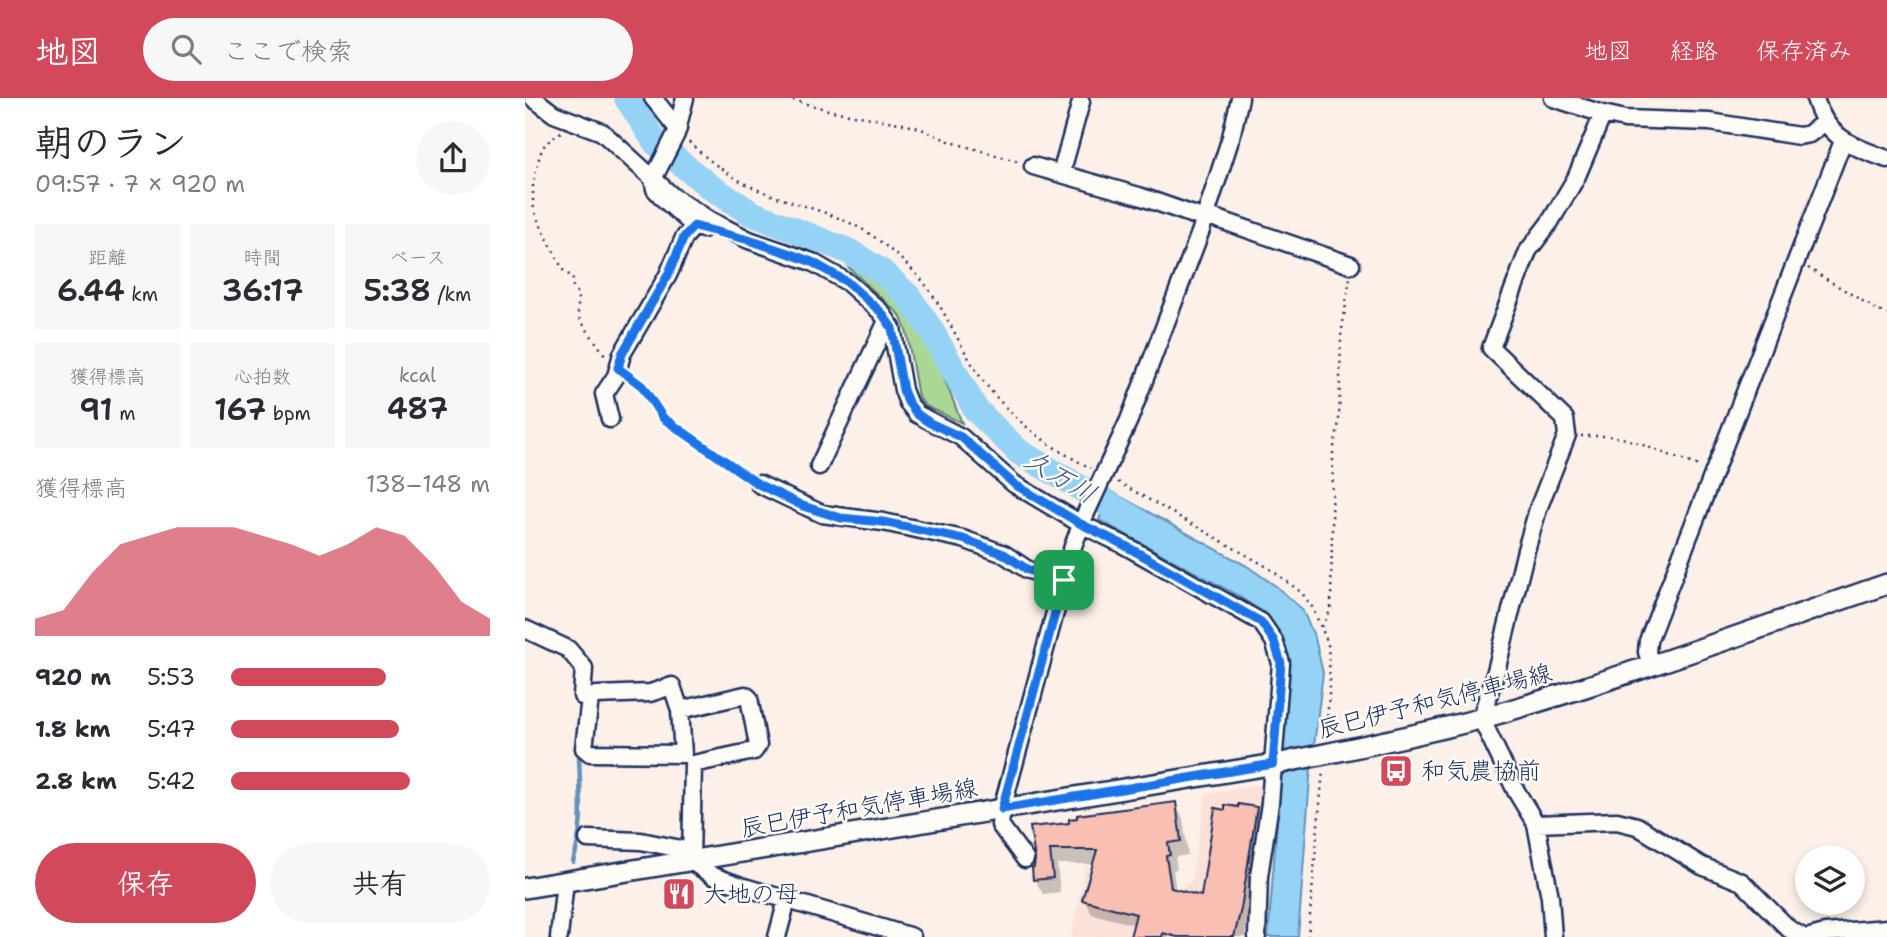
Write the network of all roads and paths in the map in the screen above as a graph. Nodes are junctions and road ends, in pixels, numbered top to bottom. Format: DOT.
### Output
graph roads {
  1 [pos="533,98"];
  2 [pos="653,98"];
  3 [pos="685,98"];
  4 [pos="786,98"];
  5 [pos="1240,98"];
  6 [pos="1553,98"];
  7 [pos="1815,98"];
  8 [pos="1081,103"];
  9 [pos="1603,114"];
  10 [pos="577,122"];
  11 [pos="1825,122"];
  12 [pos="677,132"];
  13 [pos="1843,141"];
  14 [pos="1887,159"];
  15 [pos="1033,166"];
  16 [pos="1061,174"];
  17 [pos="654,176"];
  18 [pos="1205,217"];
  19 [pos="694,226"];
  20 [pos="749,240"];
  21 [pos="1797,261"];
  22 [pos="1351,265"];
  23 [pos="1887,314"];
  24 [pos="887,321"];
  25 [pos="618,368"];
  26 [pos="610,419"];
  27 [pos="1567,435"];
  28 [pos="819,466"];
  29 [pos="1714,472"];
  30 [pos="758,484"];
  31 [pos="1083,519"];
  32 [pos="1064,580"];
  33 [pos="1887,584"];
  34 [pos="1322,627"];
  35 [pos="525,629"];
  36 [pos="1651,665"];
  37 [pos="590,698"];
  38 [pos="680,710"];
  39 [pos="1481,718"];
  40 [pos="688,759"];
  41 [pos="1277,764"];
  42 [pos="1002,809"];
  43 [pos="1536,824"];
  44 [pos="588,839"];
  45 [pos="691,856"];
  46 [pos="1025,859"];
  47 [pos="565,881"];
  48 [pos="525,888"];
  49 [pos="787,900"];
  50 [pos="1887,928"];
  51 [pos="559,937"];
  52 [pos="778,937"];
  53 [pos="912,937"];
  54 [pos="1257,937"];
  55 [pos="1553,937"];
  56 [pos="1804,937"];
  57 [pos="1810,937"];
  1 -- 10 [label="street"];
  2 -- 12 [label="street"];
  3 -- 12 [label="street"];
  4 -- 15 [label="path"];
  5 -- 18 [label="street"];
  6 -- 9 [label="street"];
  7 -- 11 [label="street"];
  8 -- 16 [label="street"];
  9 -- 11 [label="street"];
  9 -- 27 [label="street"];
  10 -- 17 [label="street"];
  10 -- 25 [label="path"];
  11 -- 13 [label="street"];
  12 -- 17 [label="street"];
  13 -- 14 [label="street"];
  13 -- 21 [label="street"];
  15 -- 16 [label="street"];
  16 -- 18 [label="street"];
  17 -- 19 [label="street"];
  17 -- 20 [label="street"];
  18 -- 22 [label="street"];
  18 -- 31 [label="street"];
  19 -- 20 [label="street"];
  19 -- 25 [label="street"];
  20 -- 24 [label="street"];
  21 -- 23 [label="path"];
  21 -- 29 [label="street"];
  22 -- 34 [label="path"];
  24 -- 28 [label="street"];
  24 -- 31 [label="street"];
  25 -- 26 [label="street"];
  25 -- 30 [label="path"];
  27 -- 29 [label="path"];
  27 -- 39 [label="street"];
  29 -- 36 [label="street"];
  30 -- 32 [label="street"];
  31 -- 32 [label="street"];
  31 -- 41 [label="street"];
  32 -- 42 [label="street"];
  33 -- 36 [label="main road, 辰巳伊予和気停車場線"];
  35 -- 37 [label="street"];
  36 -- 39 [label="main road, 辰巳伊予和気停車場線"];
  37 -- 38 [label="street"];
  37 -- 40 [label="street"];
  38 -- 40 [label="street"];
  38 -- 40 [label="street"];
  39 -- 41 [label="main road, 辰巳伊予和気停車場線"];
  39 -- 43 [label="street"];
  40 -- 45 [label="street"];
  41 -- 42 [label="main road, 辰巳伊予和気停車場線"];
  41 -- 54 [label="street"];
  42 -- 45 [label="main road, 辰巳伊予和気停車場線"];
  42 -- 46 [label="street"];
  43 -- 55 [label="street"];
  43 -- 56 [label="street"];
  44 -- 45 [label="street"];
  45 -- 47 [label="main road, 辰巳伊予和気停車場線"];
  45 -- 49 [label="street"];
  47 -- 48 [label="main road, 辰巳伊予和気停車場線"];
  47 -- 51 [label="street"];
  49 -- 52 [label="street"];
  49 -- 53 [label="street"];
  50 -- 57 [label="street"];
}
